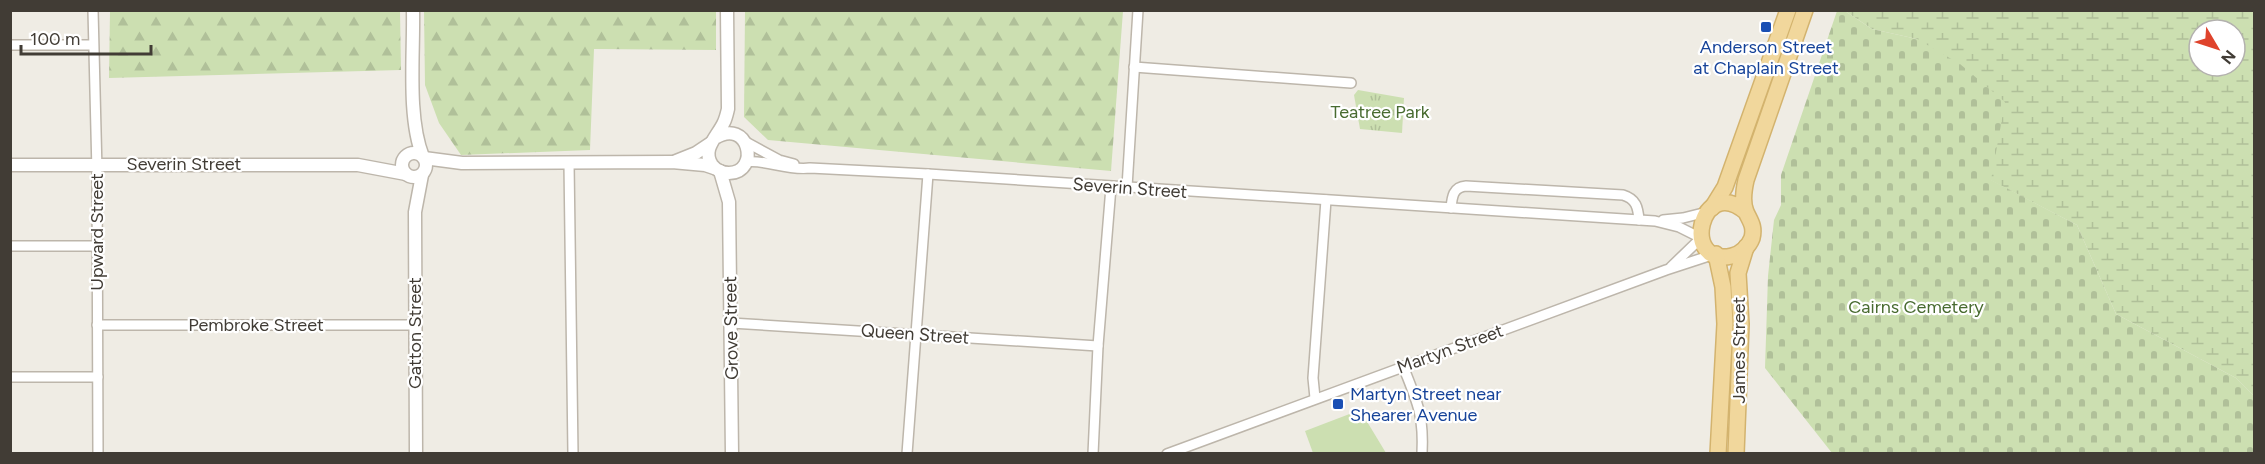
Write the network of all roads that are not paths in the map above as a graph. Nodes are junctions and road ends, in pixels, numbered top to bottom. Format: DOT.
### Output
graph roads {
  1 [pos="93,10"];
  2 [pos="413,10"];
  3 [pos="727,10"];
  4 [pos="1138,10"];
  5 [pos="1788,10"];
  6 [pos="1805,10"];
  7 [pos="10,45"];
  8 [pos="93,45"];
  9 [pos="1134,67"];
  10 [pos="1351,83"];
  11 [pos="728,108"];
  12 [pos="414,114"];
  13 [pos="742,139"];
  14 [pos="713,141"];
  15 [pos="405,158"];
  16 [pos="424,158"];
  17 [pos="672,162"];
  18 [pos="97,163"];
  19 [pos="462,163"];
  20 [pos="569,163"];
  21 [pos="10,165"];
  22 [pos="358,165"];
  23 [pos="743,165"];
  24 [pos="810,168"];
  25 [pos="717,169"];
  26 [pos="406,174"];
  27 [pos="423,174"];
  28 [pos="928,174"];
  29 [pos="1111,187"];
  30 [pos="1126,187"];
  31 [pos="1326,200"];
  32 [pos="729,202"];
  33 [pos="1451,208"];
  34 [pos="1710,210"];
  35 [pos="415,212"];
  36 [pos="1746,212"];
  37 [pos="1639,220"];
  38 [pos="1655,221"];
  39 [pos="1701,238"];
  40 [pos="10,246"];
  41 [pos="97,246"];
  42 [pos="1746,247"];
  43 [pos="1716,254"];
  44 [pos="1666,270"];
  45 [pos="731,323"];
  46 [pos="97,324"];
  47 [pos="415,325"];
  48 [pos="917,334"];
  49 [pos="1098,346"];
  50 [pos="1403,366"];
  51 [pos="10,377"];
  52 [pos="98,377"];
  53 [pos="1315,398"];
  54 [pos="98,453"];
  55 [pos="416,453"];
  56 [pos="573,453"];
  57 [pos="732,453"];
  58 [pos="907,453"];
  59 [pos="1093,453"];
  60 [pos="1167,453"];
  61 [pos="1422,453"];
  62 [pos="1718,453"];
  63 [pos="1736,453"];
  1 -- 8 [label="street, Upward Street"];
  2 -- 12 [label="street"];
  3 -- 11 [label="street"];
  4 -- 9 [label="street"];
  5 -- 34 [label="main road"];
  6 -- 36 [label="main road"];
  7 -- 8 [label="street"];
  8 -- 18 [label="street, Upward Street"];
  9 -- 10 [label="street"];
  9 -- 30 [label="street"];
  11 -- 13 [label="street"];
  11 -- 14 [label="street"];
  12 -- 15 [label="street"];
  12 -- 16 [label="street"];
  13 -- 14 [label="street"];
  13 -- 23 [label="street"];
  13 -- 24 [label="street, Severin Street"];
  14 -- 17 [label="street"];
  14 -- 25 [label="street"];
  15 -- 16 [label="street"];
  15 -- 22 [label="street, Severin Street"];
  15 -- 26 [label="street"];
  16 -- 19 [label="street"];
  16 -- 27 [label="street"];
  17 -- 20 [label="street"];
  17 -- 25 [label="street"];
  18 -- 21 [label="street, Severin Street"];
  18 -- 22 [label="street, Severin Street"];
  18 -- 41 [label="street, Upward Street"];
  19 -- 20 [label="street"];
  19 -- 27 [label="street"];
  20 -- 56 [label="street"];
  22 -- 26 [label="street, Severin Street"];
  23 -- 24 [label="street, Severin Street"];
  23 -- 25 [label="street"];
  23 -- 32 [label="street, Grove Street"];
  24 -- 28 [label="street, Severin Street"];
  25 -- 32 [label="street, Grove Street"];
  26 -- 27 [label="street"];
  26 -- 35 [label="street, Gatton Street"];
  27 -- 35 [label="street, Gatton Street"];
  28 -- 29 [label="street, Severin Street"];
  28 -- 48 [label="street"];
  29 -- 30 [label="street, Severin Street"];
  29 -- 49 [label="street"];
  30 -- 31 [label="street, Severin Street"];
  31 -- 33 [label="street, Severin Street"];
  31 -- 53 [label="street"];
  32 -- 45 [label="street, Grove Street"];
  33 -- 37 [label="street, Severin Street"];
  33 -- 37 [label="street"];
  34 -- 36 [label="main road"];
  34 -- 38 [label="street, Severin Street"];
  34 -- 39 [label="main road"];
  35 -- 47 [label="street, Gatton Street"];
  36 -- 42 [label="main road"];
  37 -- 38 [label="street, Severin Street"];
  38 -- 39 [label="street, Severin Street"];
  39 -- 43 [label="main road"];
  39 -- 44 [label="street, Martyn Street"];
  40 -- 41 [label="street"];
  41 -- 46 [label="street, Upward Street"];
  42 -- 43 [label="main road"];
  42 -- 63 [label="main road, James Street"];
  43 -- 44 [label="street, Martyn Street"];
  43 -- 62 [label="main road, James Street"];
  44 -- 50 [label="street, Martyn Street"];
  45 -- 48 [label="street, Queen Street"];
  45 -- 57 [label="street, Grove Street"];
  46 -- 47 [label="street, Pembroke Street"];
  46 -- 52 [label="street, Upward Street"];
  47 -- 55 [label="street, Gatton Street"];
  48 -- 49 [label="street, Queen Street"];
  48 -- 58 [label="street"];
  49 -- 59 [label="street"];
  50 -- 53 [label="street, Martyn Street"];
  50 -- 61 [label="street"];
  51 -- 52 [label="street"];
  52 -- 54 [label="street, Upward Street"];
  53 -- 60 [label="street, Martyn Street"];
}
